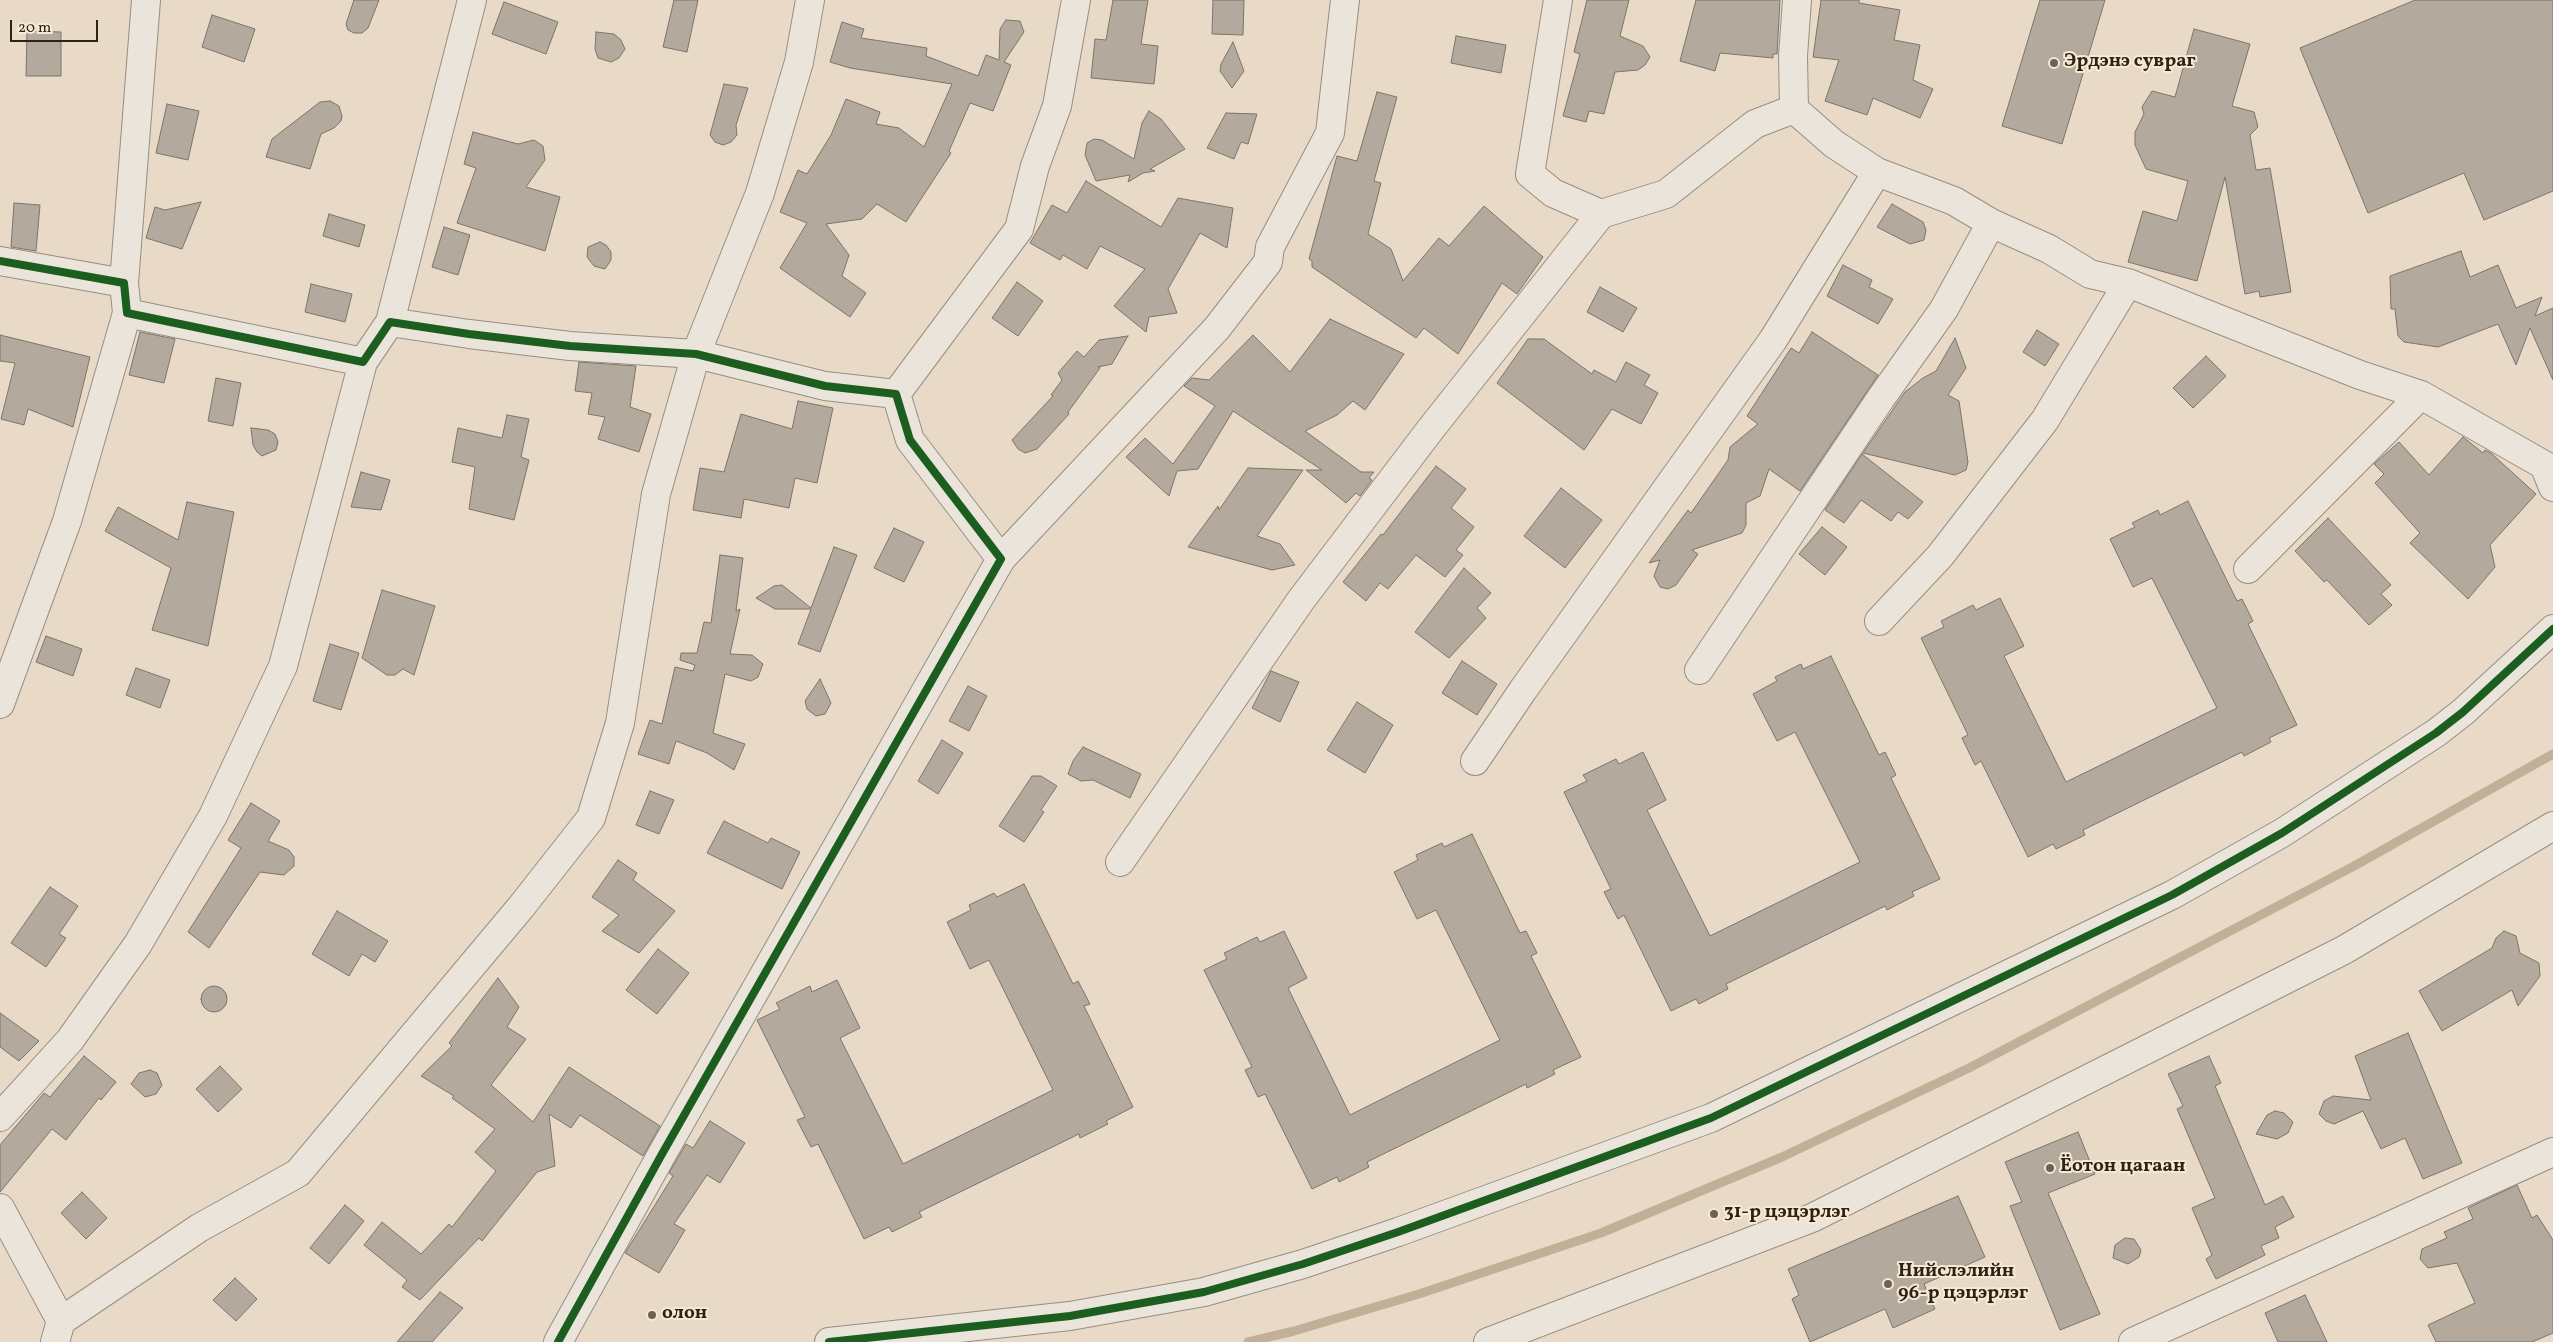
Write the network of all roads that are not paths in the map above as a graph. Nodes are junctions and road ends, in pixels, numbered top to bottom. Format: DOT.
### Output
graph roads {
  1 [pos="146,0"];
  2 [pos="472,0"];
  3 [pos="810,0"];
  4 [pos="1076,0"];
  5 [pos="1345,0"];
  6 [pos="1558,0"];
  7 [pos="1797,0"];
  8 [pos="1794,109"];
  9 [pos="1877,172"];
  10 [pos="1601,214"];
  11 [pos="1991,224"];
  12 [pos="0,261"];
  13 [pos="124,283"];
  14 [pos="2128,283"];
  15 [pos="127,313"];
  16 [pos="390,322"];
  17 [pos="696,354"];
  18 [pos="363,362"];
  19 [pos="896,394"];
  20 [pos="2421,395"];
  21 [pos="2553,487"];
  22 [pos="1001,559"];
  23 [pos="2248,569"];
  24 [pos="1879,621"];
  25 [pos="2553,629"];
  26 [pos="1699,670"];
  27 [pos="0,704"];
  28 [pos="1475,761"];
  29 [pos="2553,826"];
  30 [pos="1120,862"];
  31 [pos="0,1117"];
  32 [pos="2553,1152"];
  33 [pos="0,1208"];
  34 [pos="58,1331"];
  35 [pos="558,1342"];
  36 [pos="829,1342"];
  37 [pos="1488,1342"];
  38 [pos="2133,1342"];
  1 -- 13 [label="street"];
  2 -- 16 [label="street"];
  3 -- 17 [label="street"];
  4 -- 19 [label="street"];
  5 -- 22 [label="street"];
  6 -- 10 [label="street"];
  7 -- 8 [label="street"];
  8 -- 9 [label="street"];
  8 -- 10 [label="street"];
  9 -- 11 [label="street"];
  9 -- 28 [label="street"];
  10 -- 30 [label="street"];
  11 -- 14 [label="street"];
  11 -- 26 [label="street"];
  12 -- 13 [label="street"];
  13 -- 15 [label="street"];
  14 -- 20 [label="street"];
  14 -- 24 [label="street"];
  15 -- 18 [label="street"];
  15 -- 27 [label="street"];
  16 -- 17 [label="street"];
  16 -- 18 [label="street"];
  17 -- 19 [label="street"];
  17 -- 34 [label="street"];
  18 -- 31 [label="street"];
  19 -- 22 [label="street"];
  20 -- 21 [label="street"];
  20 -- 23 [label="street"];
  22 -- 35 [label="street"];
  25 -- 36 [label="street"];
  29 -- 37 [label="street"];
  32 -- 38 [label="street"];
  33 -- 34 [label="street"];
}
